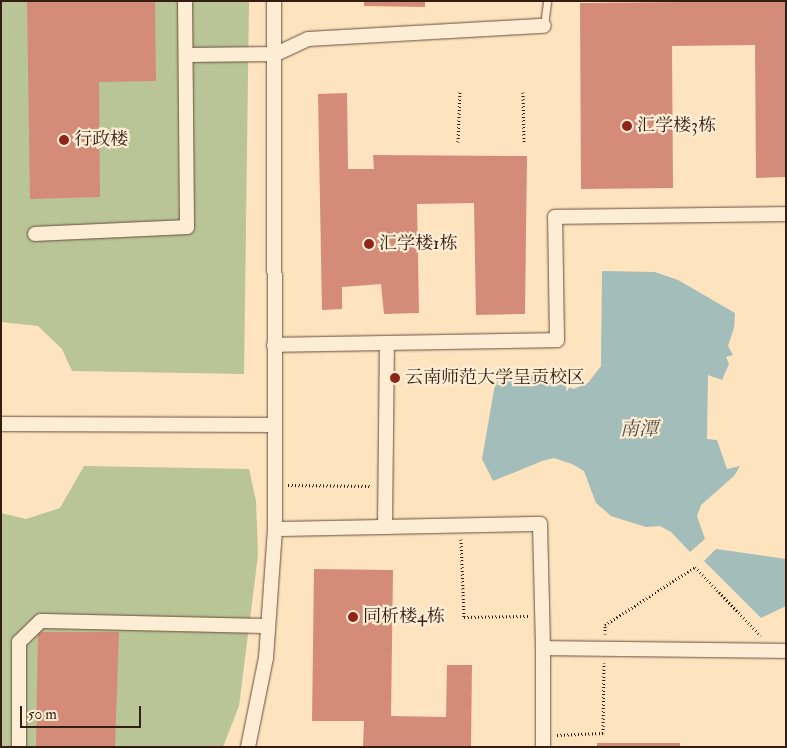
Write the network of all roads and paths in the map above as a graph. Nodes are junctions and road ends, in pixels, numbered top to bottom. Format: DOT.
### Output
graph roads {
  1 [pos="185,1"];
  2 [pos="274,1"];
  3 [pos="547,1"];
  4 [pos="544,26"];
  5 [pos="276,54"];
  6 [pos="186,55"];
  7 [pos="460,91"];
  8 [pos="523,92"];
  9 [pos="458,142"];
  10 [pos="524,142"];
  11 [pos="786,214"];
  12 [pos="35,234"];
  13 [pos="387,343"];
  14 [pos="274,344"];
  15 [pos="1,424"];
  16 [pos="275,425"];
  17 [pos="275,485"];
  18 [pos="385,486"];
  19 [pos="460,526"];
  20 [pos="385,527"];
  21 [pos="275,529"];
  22 [pos="542,616"];
  23 [pos="268,626"];
  24 [pos="543,648"];
  25 [pos="786,651"];
  26 [pos="19,747"];
  27 [pos="248,747"];
  28 [pos="543,747"];
  1 -- 6 [label="street"];
  2 -- 5 [label="street"];
  3 -- 4 [label="lane"];
  4 -- 5 [label="street"];
  5 -- 6 [label="street"];
  5 -- 14 [label="street"];
  6 -- 12 [label="street"];
  7 -- 9 [label="path"];
  8 -- 10 [label="path"];
  11 -- 13 [label="street"];
  13 -- 14 [label="street"];
  13 -- 18 [label="street"];
  14 -- 16 [label="street"];
  15 -- 16 [label="street"];
  16 -- 17 [label="street"];
  17 -- 18 [label="path"];
  17 -- 21 [label="street"];
  18 -- 20 [label="street"];
  19 -- 20 [label="street"];
  19 -- 22 [label="path"];
  19 -- 22 [label="street"];
  20 -- 21 [label="street"];
  21 -- 23 [label="street"];
  22 -- 24 [label="street"];
  23 -- 26 [label="street"];
  23 -- 27 [label="street"];
  24 -- 25 [label="street"];
  24 -- 28 [label="street"];
}
